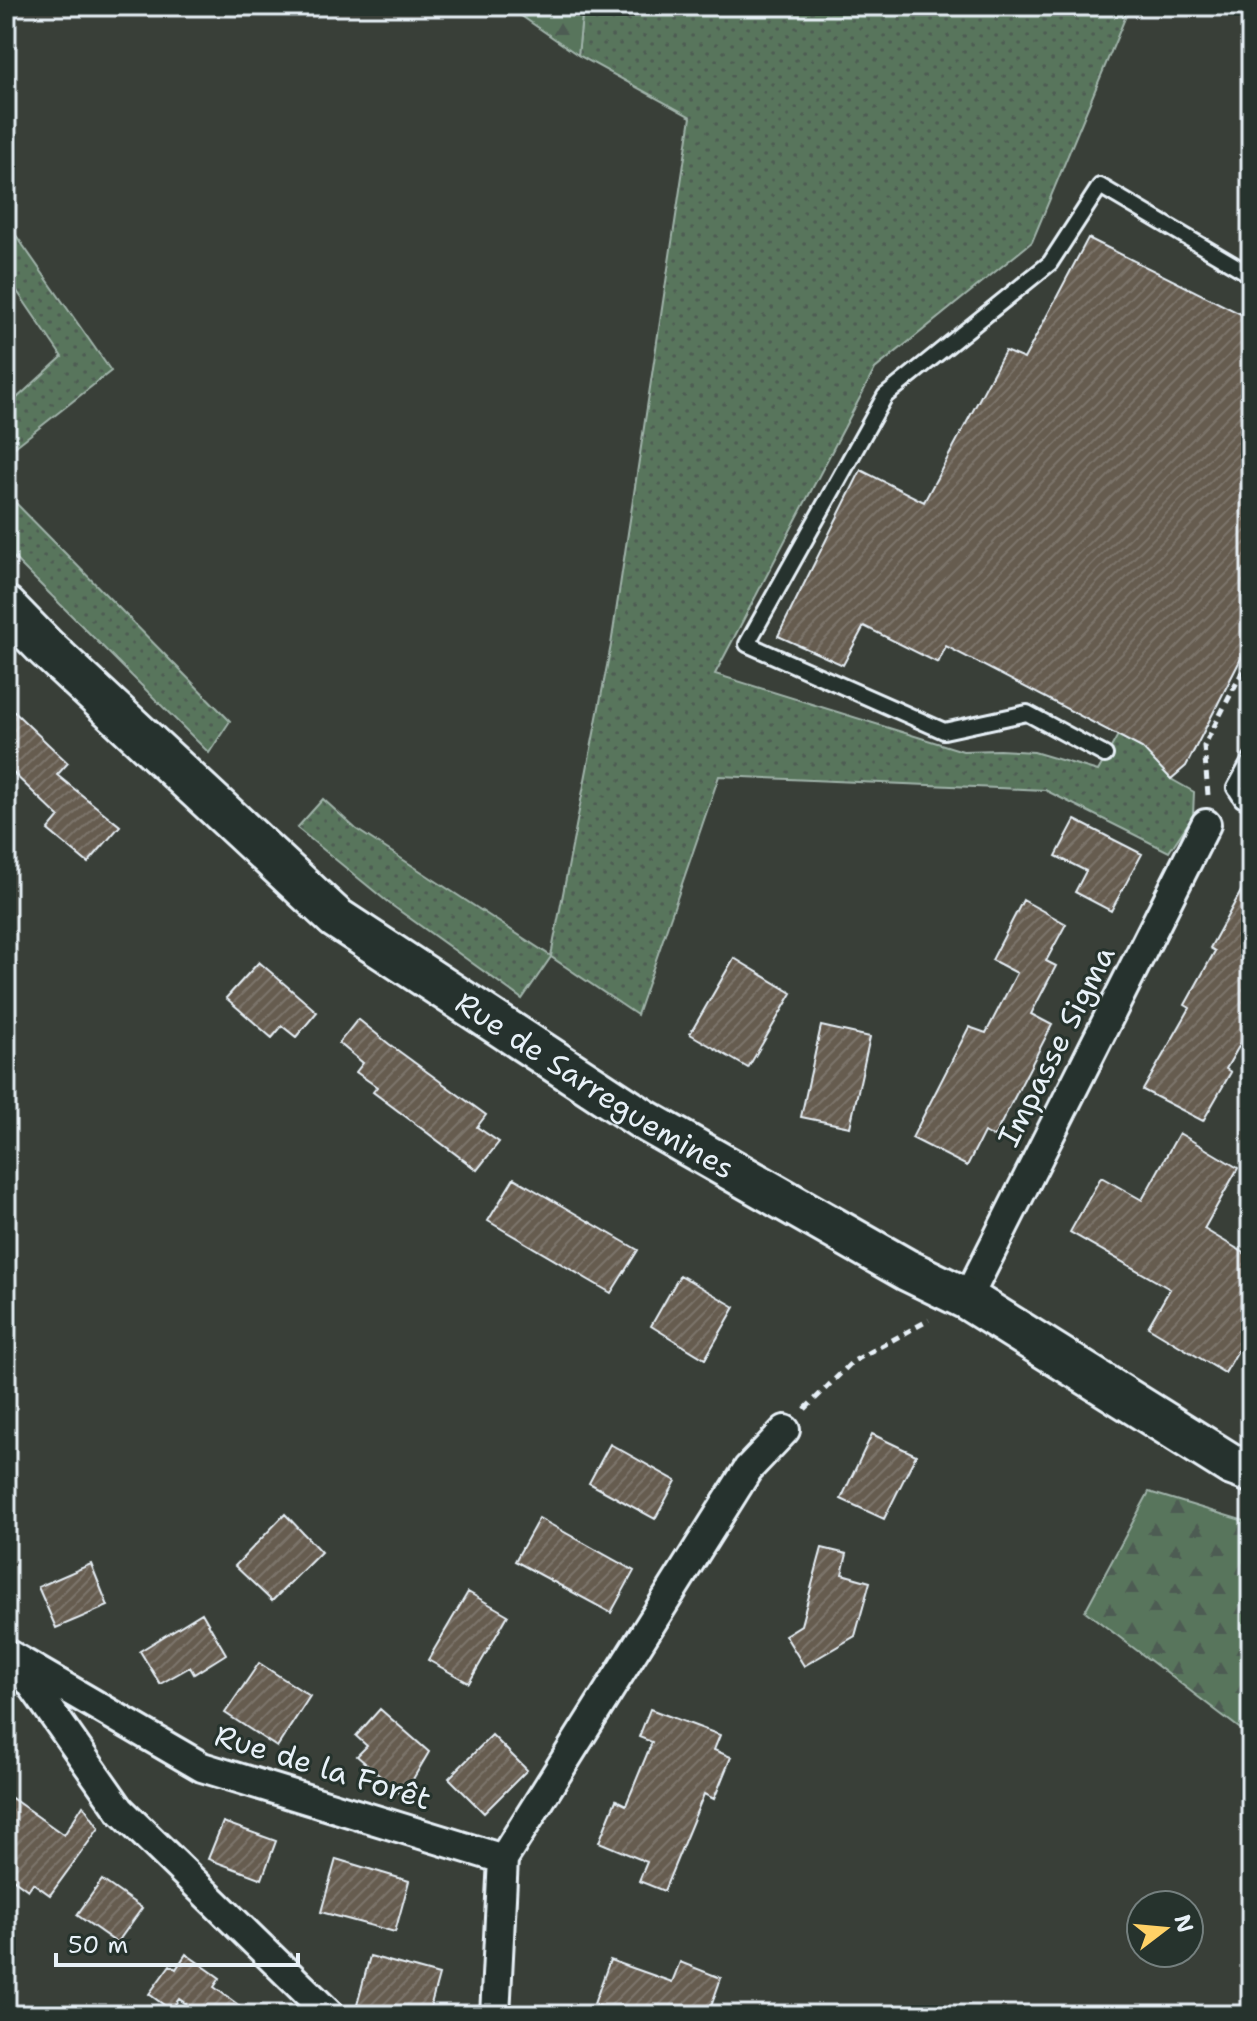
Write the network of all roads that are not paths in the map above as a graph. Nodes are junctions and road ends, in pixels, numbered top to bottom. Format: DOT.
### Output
graph roads {
  1 [pos="1251,275"];
  2 [pos="6,607"];
  3 [pos="1105,755"];
  4 [pos="1251,759"];
  5 [pos="1251,804"];
  6 [pos="1206,824"];
  7 [pos="967,1299"];
  8 [pos="785,1430"];
  9 [pos="1251,1472"];
  10 [pos="10,1656"];
  11 [pos="503,1859"];
  12 [pos="330,2015"];
  13 [pos="495,2015"];
  1 -- 3 [label="lane"];
  2 -- 7 [label="main road, Rue de Sarreguemines"];
  4 -- 5 [label="lane"];
  6 -- 7 [label="street, Impasse Sigma"];
  7 -- 9 [label="main road, Rue de Sarreguemines"];
  8 -- 11 [label="street"];
  10 -- 11 [label="street, Rue de la Forêt"];
  10 -- 12 [label="street"];
  11 -- 13 [label="street"];
}
